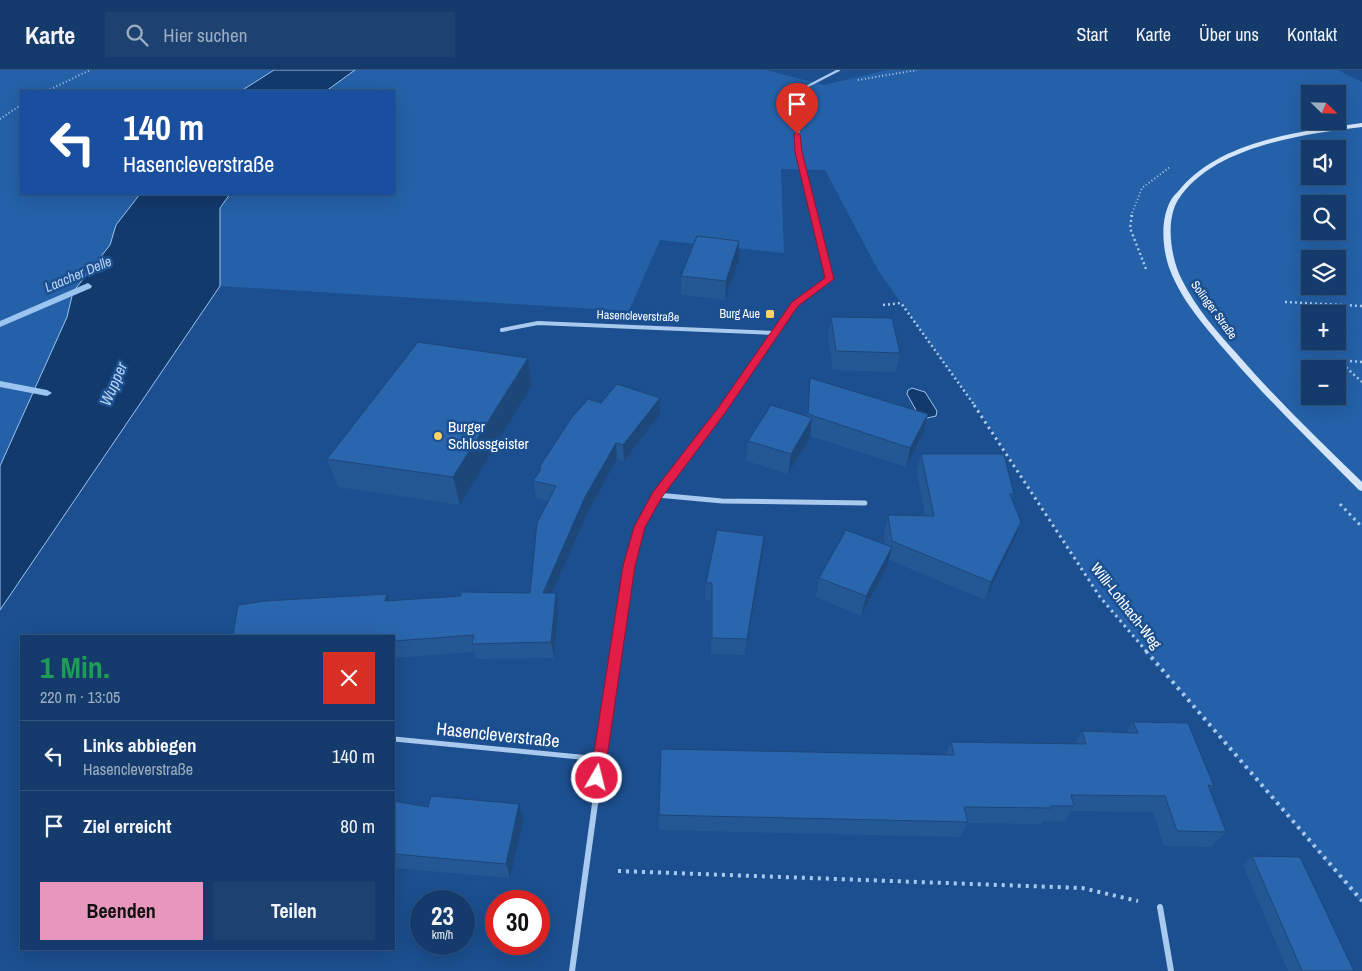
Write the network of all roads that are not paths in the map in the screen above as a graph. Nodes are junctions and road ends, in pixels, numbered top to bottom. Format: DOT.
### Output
graph roads {
  1 [pos="839,70"];
  2 [pos="1362,125"];
  3 [pos="830,279"];
  4 [pos="502,330"];
  5 [pos="775,334"];
  6 [pos="1362,488"];
  7 [pos="657,495"];
  8 [pos="865,503"];
  9 [pos="395,739"];
  10 [pos="600,759"];
  11 [pos="1160,907"];
  12 [pos="572,971"];
  13 [pos="1171,971"];
  1 -- 3 [label="lane"];
  2 -- 6 [label="main road, Solinger Straße"];
  3 -- 5 [label="street"];
  4 -- 5 [label="street, Hasencleverstraße"];
  5 -- 7 [label="street"];
  7 -- 8 [label="street"];
  7 -- 10 [label="street"];
  9 -- 10 [label="lane, Hasencleverstraße"];
  10 -- 12 [label="street"];
  11 -- 13 [label="street"];
}
